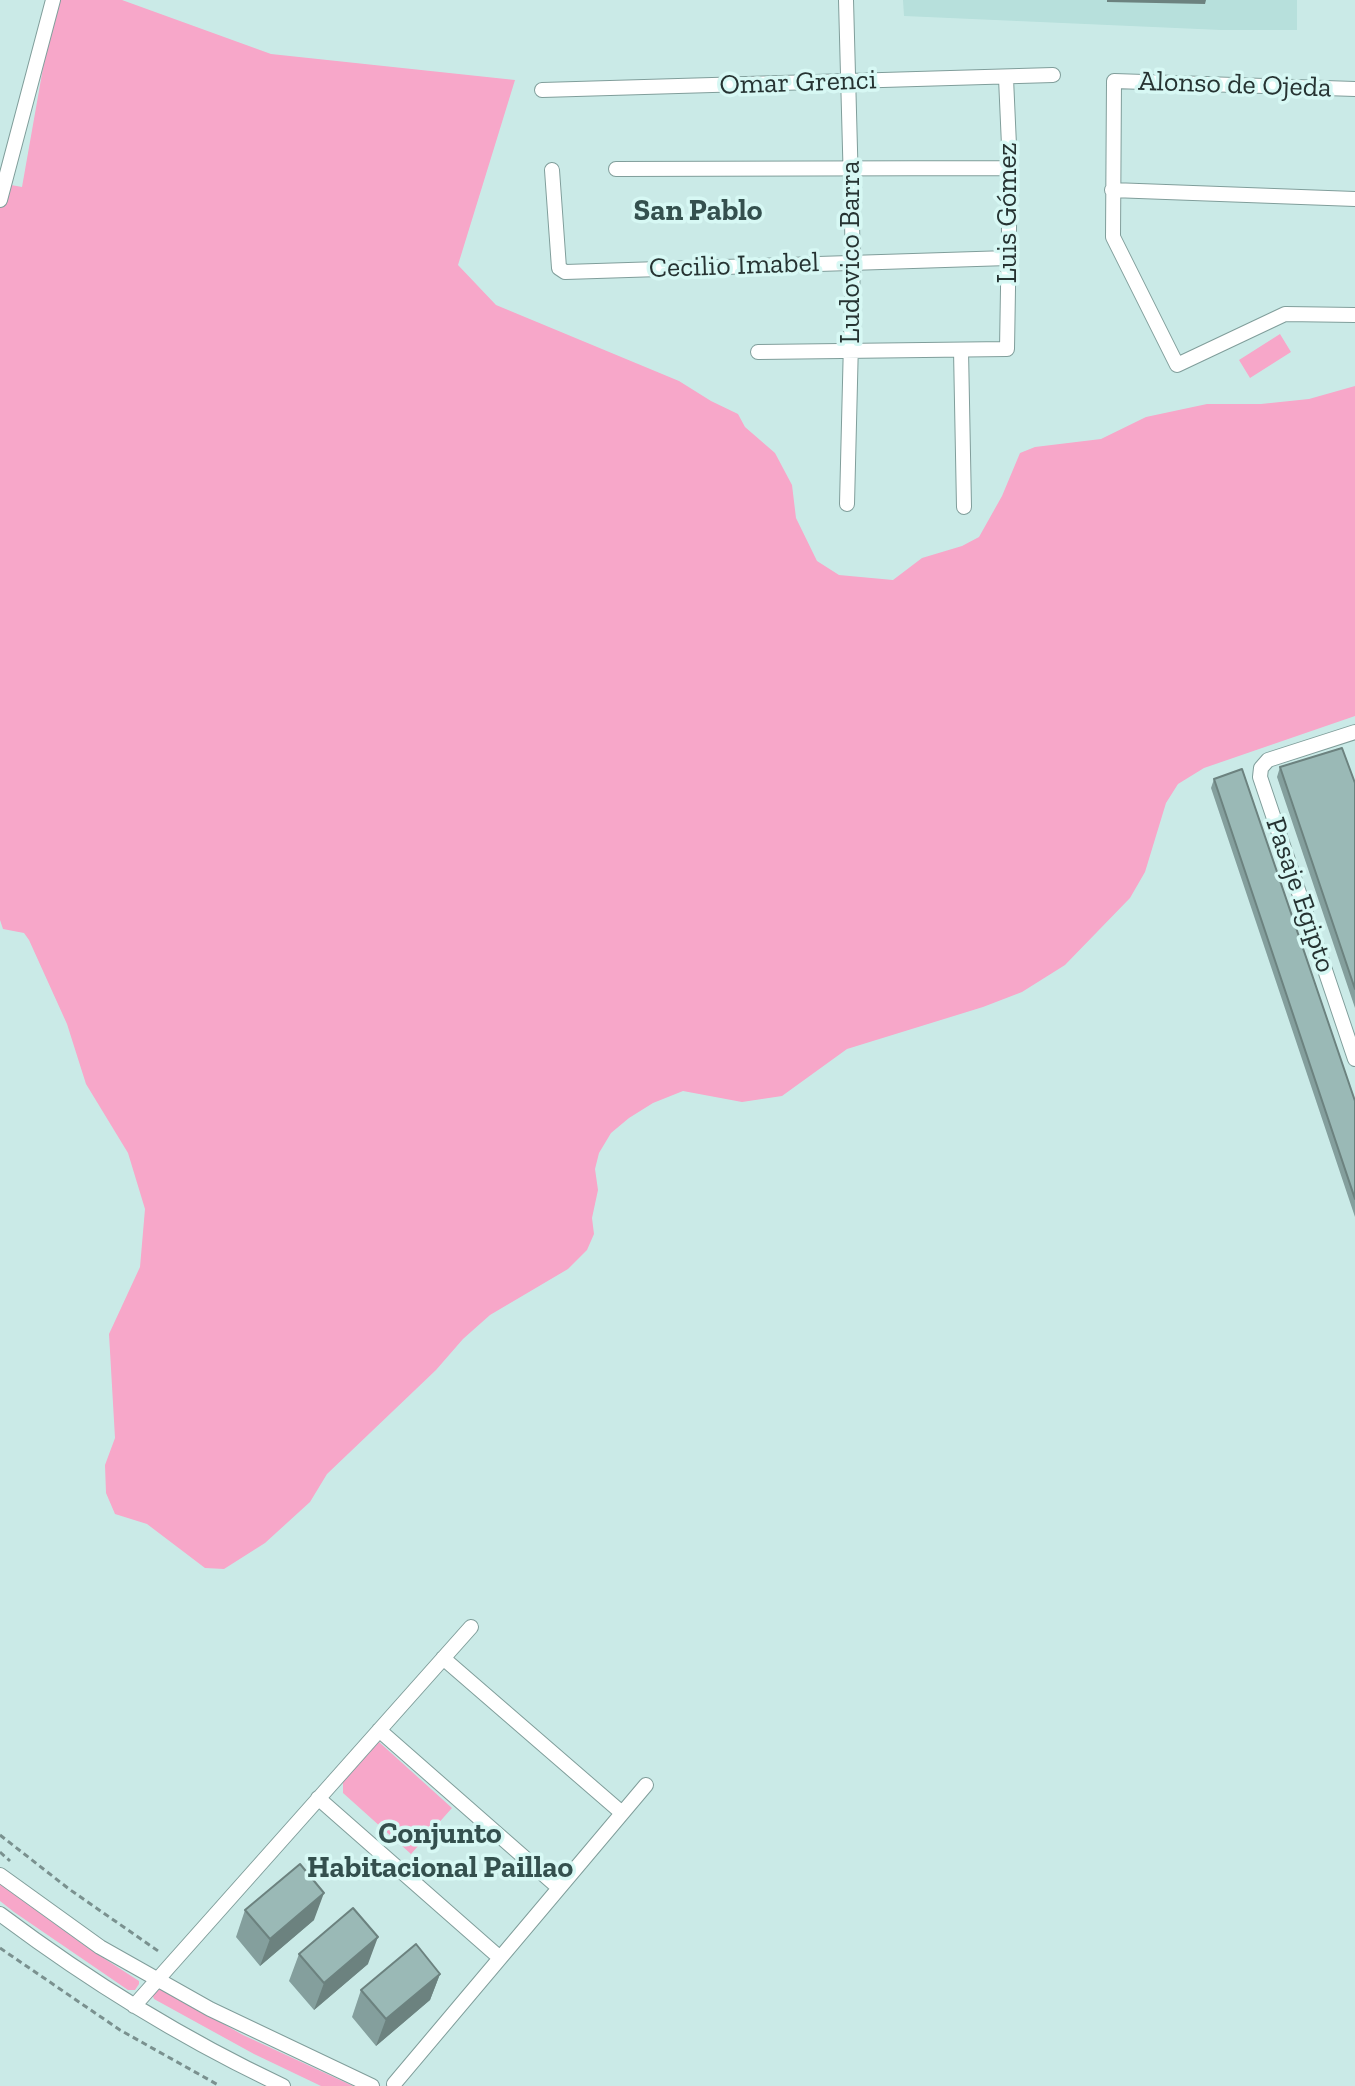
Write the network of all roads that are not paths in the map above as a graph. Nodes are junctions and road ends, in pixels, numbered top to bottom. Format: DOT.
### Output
graph roads {
  1 [pos="53,0"];
  2 [pos="846,0"];
  3 [pos="1053,75"];
  4 [pos="1006,78"];
  5 [pos="848,82"];
  6 [pos="1355,89"];
  7 [pos="542,90"];
  8 [pos="851,168"];
  9 [pos="1010,168"];
  10 [pos="616,169"];
  11 [pos="552,170"];
  12 [pos="1112,190"];
  13 [pos="1355,199"];
  14 [pos="0,200"];
  15 [pos="1008,258"];
  16 [pos="853,261"];
  17 [pos="1355,315"];
  18 [pos="961,350"];
  19 [pos="758,352"];
  20 [pos="852,352"];
  21 [pos="847,504"];
  22 [pos="964,507"];
  23 [pos="1355,734"];
  24 [pos="1355,1059"];
  25 [pos="471,1627"];
  26 [pos="443,1658"];
  27 [pos="379,1730"];
  28 [pos="646,1785"];
  29 [pos="318,1798"];
  30 [pos="622,1813"];
  31 [pos="0,1875"];
  32 [pos="559,1888"];
  33 [pos="0,1914"];
  34 [pos="500,1958"];
  35 [pos="159,1978"];
  36 [pos="134,2006"];
  37 [pos="394,2084"];
  38 [pos="283,2086"];
  39 [pos="372,2086"];
  1 -- 14 [label="street"];
  2 -- 5 [label="street, Ludovico Barra"];
  3 -- 4 [label="street, Omar Grenci"];
  4 -- 5 [label="street, Omar Grenci"];
  4 -- 9 [label="street, Luis Gómez"];
  5 -- 7 [label="street, Omar Grenci"];
  5 -- 8 [label="street, Ludovico Barra"];
  6 -- 12 [label="street, Alonso de Ojeda"];
  8 -- 9 [label="street"];
  8 -- 10 [label="street"];
  8 -- 16 [label="street, Ludovico Barra"];
  9 -- 15 [label="street, Luis Gómez"];
  11 -- 16 [label="street, Cecilio Imabel"];
  12 -- 13 [label="street"];
  12 -- 17 [label="street"];
  15 -- 16 [label="street, Cecilio Imabel"];
  15 -- 18 [label="street, Luis Gómez"];
  16 -- 20 [label="street, Ludovico Barra"];
  18 -- 20 [label="street"];
  18 -- 22 [label="street"];
  19 -- 20 [label="street"];
  20 -- 21 [label="street, Ludovico Barra"];
  23 -- 24 [label="street, Pasaje Egipto"];
  25 -- 26 [label="street"];
  26 -- 27 [label="street"];
  26 -- 30 [label="street"];
  27 -- 29 [label="street"];
  27 -- 32 [label="street"];
  28 -- 30 [label="street"];
  29 -- 34 [label="street"];
  29 -- 35 [label="street"];
  30 -- 32 [label="street"];
  31 -- 35 [label="street"];
  32 -- 34 [label="street"];
  33 -- 36 [label="street"];
  34 -- 37 [label="street"];
  35 -- 36 [label="street"];
  35 -- 39 [label="street"];
  36 -- 38 [label="street"];
}
